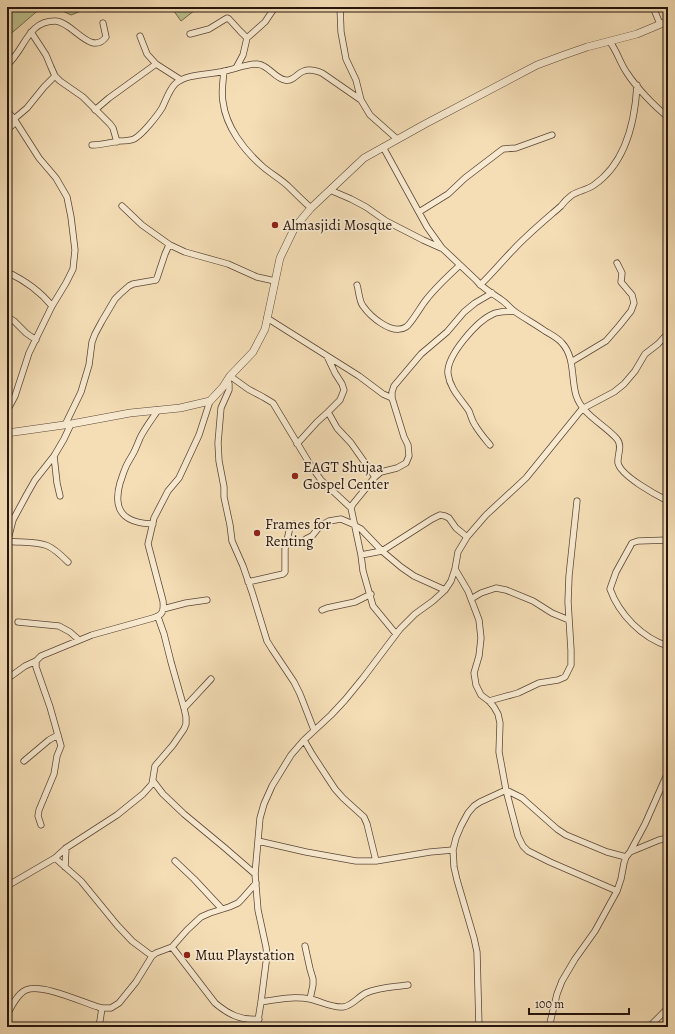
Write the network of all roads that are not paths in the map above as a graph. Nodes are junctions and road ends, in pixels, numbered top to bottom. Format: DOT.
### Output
graph roads {
  1 [pos="275,7"];
  2 [pos="326,7"];
  3 [pos="339,7"];
  4 [pos="653,7"];
  5 [pos="668,21"];
  6 [pos="103,23"];
  7 [pos="660,24"];
  8 [pos="31,32"];
  9 [pos="190,34"];
  10 [pos="140,36"];
  11 [pos="247,38"];
  12 [pos="610,42"];
  13 [pos="156,64"];
  14 [pos="7,65"];
  15 [pos="236,68"];
  16 [pos="224,72"];
  17 [pos="55,76"];
  18 [pos="181,80"];
  19 [pos="637,85"];
  20 [pos="361,100"];
  21 [pos="7,110"];
  22 [pos="95,110"];
  23 [pos="668,117"];
  24 [pos="15,120"];
  25 [pos="7,130"];
  26 [pos="552,135"];
  27 [pos="397,139"];
  28 [pos="117,142"];
  29 [pos="92,145"];
  30 [pos="383,147"];
  31 [pos="330,190"];
  32 [pos="122,206"];
  33 [pos="311,208"];
  34 [pos="420,212"];
  35 [pos="169,245"];
  36 [pos="442,248"];
  37 [pos="617,263"];
  38 [pos="460,265"];
  39 [pos="7,272"];
  40 [pos="275,281"];
  41 [pos="357,285"];
  42 [pos="480,285"];
  43 [pos="492,293"];
  44 [pos="52,306"];
  45 [pos="514,311"];
  46 [pos="7,316"];
  47 [pos="267,318"];
  48 [pos="668,333"];
  49 [pos="36,340"];
  50 [pos="327,356"];
  51 [pos="570,362"];
  52 [pos="229,378"];
  53 [pos="392,398"];
  54 [pos="210,401"];
  55 [pos="582,409"];
  56 [pos="158,410"];
  57 [pos="7,411"];
  58 [pos="328,412"];
  59 [pos="68,425"];
  60 [pos="7,434"];
  61 [pos="297,444"];
  62 [pos="490,445"];
  63 [pos="54,456"];
  64 [pos="375,477"];
  65 [pos="60,496"];
  66 [pos="577,501"];
  67 [pos="668,501"];
  68 [pos="351,508"];
  69 [pos="153,524"];
  70 [pos="294,524"];
  71 [pos="355,525"];
  72 [pos="467,537"];
  73 [pos="306,539"];
  74 [pos="668,540"];
  75 [pos="7,542"];
  76 [pos="382,551"];
  77 [pos="361,555"];
  78 [pos="68,562"];
  79 [pos="456,569"];
  80 [pos="248,582"];
  81 [pos="445,590"];
  82 [pos="370,594"];
  83 [pos="471,599"];
  84 [pos="207,600"];
  85 [pos="164,609"];
  86 [pos="322,610"];
  87 [pos="158,617"];
  88 [pos="569,620"];
  89 [pos="18,622"];
  90 [pos="396,634"];
  91 [pos="79,640"];
  92 [pos="668,646"];
  93 [pos="36,661"];
  94 [pos="7,679"];
  95 [pos="211,679"];
  96 [pos="489,701"];
  97 [pos="184,708"];
  98 [pos="314,730"];
  99 [pos="58,735"];
  100 [pos="304,740"];
  101 [pos="24,760"];
  102 [pos="668,772"];
  103 [pos="153,781"];
  104 [pos="506,790"];
  105 [pos="41,825"];
  106 [pos="668,838"];
  107 [pos="258,841"];
  108 [pos="66,848"];
  109 [pos="453,850"];
  110 [pos="628,854"];
  111 [pos="55,858"];
  112 [pos="175,861"];
  113 [pos="376,861"];
  114 [pos="65,867"];
  115 [pos="255,874"];
  116 [pos="8,884"];
  117 [pos="256,884"];
  118 [pos="617,891"];
  119 [pos="222,909"];
  120 [pos="305,946"];
  121 [pos="172,947"];
  122 [pos="152,956"];
  123 [pos="408,985"];
  124 [pos="310,999"];
  125 [pos="261,1002"];
  126 [pos="102,1008"];
  127 [pos="668,1008"];
  128 [pos="7,1015"];
  129 [pos="259,1019"];
  130 [pos="99,1027"];
  131 [pos="257,1027"];
  132 [pos="479,1027"];
  133 [pos="549,1027"];
  134 [pos="649,1027"];
  1 -- 11 [label="street"];
  2 -- 3 [label="street"];
  3 -- 20 [label="street"];
  4 -- 7 [label="street"];
  5 -- 7 [label="street"];
  6 -- 8 [label="street"];
  7 -- 12 [label="street"];
  8 -- 14 [label="street"];
  8 -- 17 [label="street"];
  9 -- 11 [label="street"];
  10 -- 13 [label="street"];
  11 -- 15 [label="street"];
  12 -- 19 [label="street"];
  12 -- 27 [label="street"];
  13 -- 18 [label="street"];
  13 -- 22 [label="street"];
  15 -- 16 [label="street"];
  15 -- 20 [label="street"];
  16 -- 18 [label="street"];
  16 -- 33 [label="street"];
  17 -- 22 [label="street"];
  17 -- 24 [label="street"];
  18 -- 28 [label="street"];
  19 -- 23 [label="street"];
  19 -- 42 [label="street"];
  20 -- 27 [label="street"];
  21 -- 24 [label="street"];
  22 -- 28 [label="street"];
  24 -- 25 [label="street"];
  24 -- 44 [label="street"];
  26 -- 34 [label="street"];
  27 -- 30 [label="street"];
  28 -- 29 [label="street"];
  30 -- 31 [label="street"];
  30 -- 34 [label="street"];
  31 -- 33 [label="street"];
  31 -- 36 [label="street"];
  32 -- 35 [label="street"];
  33 -- 40 [label="street"];
  34 -- 36 [label="street"];
  35 -- 40 [label="street"];
  35 -- 59 [label="street"];
  36 -- 38 [label="street"];
  37 -- 51 [label="street"];
  38 -- 41 [label="street"];
  38 -- 42 [label="street"];
  39 -- 44 [label="street"];
  40 -- 47 [label="street"];
  42 -- 43 [label="street"];
  43 -- 45 [label="street"];
  43 -- 53 [label="street"];
  44 -- 49 [label="street"];
  45 -- 51 [label="street"];
  45 -- 62 [label="street"];
  46 -- 49 [label="street"];
  47 -- 50 [label="street"];
  47 -- 52 [label="street"];
  48 -- 55 [label="street"];
  49 -- 57 [label="street"];
  50 -- 53 [label="street"];
  50 -- 58 [label="street"];
  51 -- 55 [label="street"];
  52 -- 54 [label="street"];
  52 -- 61 [label="street"];
  52 -- 80 [label="street"];
  53 -- 64 [label="street"];
  54 -- 56 [label="street"];
  54 -- 69 [label="street"];
  55 -- 67 [label="street"];
  55 -- 72 [label="street"];
  56 -- 59 [label="street"];
  56 -- 69 [label="street"];
  58 -- 61 [label="street"];
  58 -- 64 [label="street"];
  59 -- 60 [label="street"];
  59 -- 63 [label="street"];
  61 -- 68 [label="street"];
  63 -- 65 [label="street"];
  63 -- 75 [label="street"];
  64 -- 68 [label="street"];
  66 -- 88 [label="street"];
  68 -- 71 [label="street"];
  69 -- 85 [label="street"];
  70 -- 80 [label="street"];
  71 -- 73 [label="street"];
  71 -- 76 [label="street"];
  71 -- 77 [label="street"];
  72 -- 76 [label="street"];
  72 -- 79 [label="street"];
  74 -- 92 [label="street"];
  75 -- 78 [label="street"];
  76 -- 77 [label="street"];
  76 -- 81 [label="street"];
  77 -- 82 [label="street"];
  79 -- 81 [label="street"];
  79 -- 83 [label="street"];
  80 -- 98 [label="street"];
  81 -- 90 [label="street"];
  82 -- 86 [label="street"];
  82 -- 90 [label="street"];
  83 -- 88 [label="street"];
  83 -- 96 [label="street"];
  84 -- 85 [label="street"];
  85 -- 87 [label="street"];
  87 -- 91 [label="street"];
  87 -- 97 [label="street"];
  88 -- 96 [label="street"];
  89 -- 91 [label="street"];
  90 -- 98 [label="street"];
  91 -- 93 [label="street"];
  93 -- 94 [label="street"];
  93 -- 99 [label="street"];
  95 -- 97 [label="street"];
  96 -- 104 [label="street"];
  97 -- 103 [label="street"];
  98 -- 100 [label="street"];
  99 -- 101 [label="street"];
  99 -- 105 [label="street"];
  100 -- 107 [label="street"];
  100 -- 113 [label="street"];
  102 -- 110 [label="street"];
  103 -- 108 [label="street"];
  103 -- 115 [label="street"];
  104 -- 109 [label="street"];
  104 -- 110 [label="street"];
  104 -- 118 [label="street"];
  106 -- 110 [label="street"];
  107 -- 113 [label="street"];
  107 -- 115 [label="street"];
  108 -- 111 [label="street"];
  108 -- 114 [label="street"];
  109 -- 113 [label="street"];
  109 -- 132 [label="street"];
  110 -- 118 [label="street"];
  111 -- 114 [label="street"];
  111 -- 116 [label="street"];
  112 -- 119 [label="street"];
  114 -- 122 [label="street"];
  115 -- 117 [label="street"];
  117 -- 119 [label="street"];
  117 -- 125 [label="street"];
  118 -- 133 [label="street"];
  119 -- 121 [label="street"];
  120 -- 124 [label="street"];
  121 -- 122 [label="street"];
  121 -- 129 [label="street"];
  122 -- 126 [label="street"];
  123 -- 124 [label="street"];
  124 -- 125 [label="street"];
  125 -- 129 [label="street"];
  126 -- 128 [label="street"];
  126 -- 130 [label="street"];
  127 -- 134 [label="street"];
  129 -- 131 [label="street"];
}
